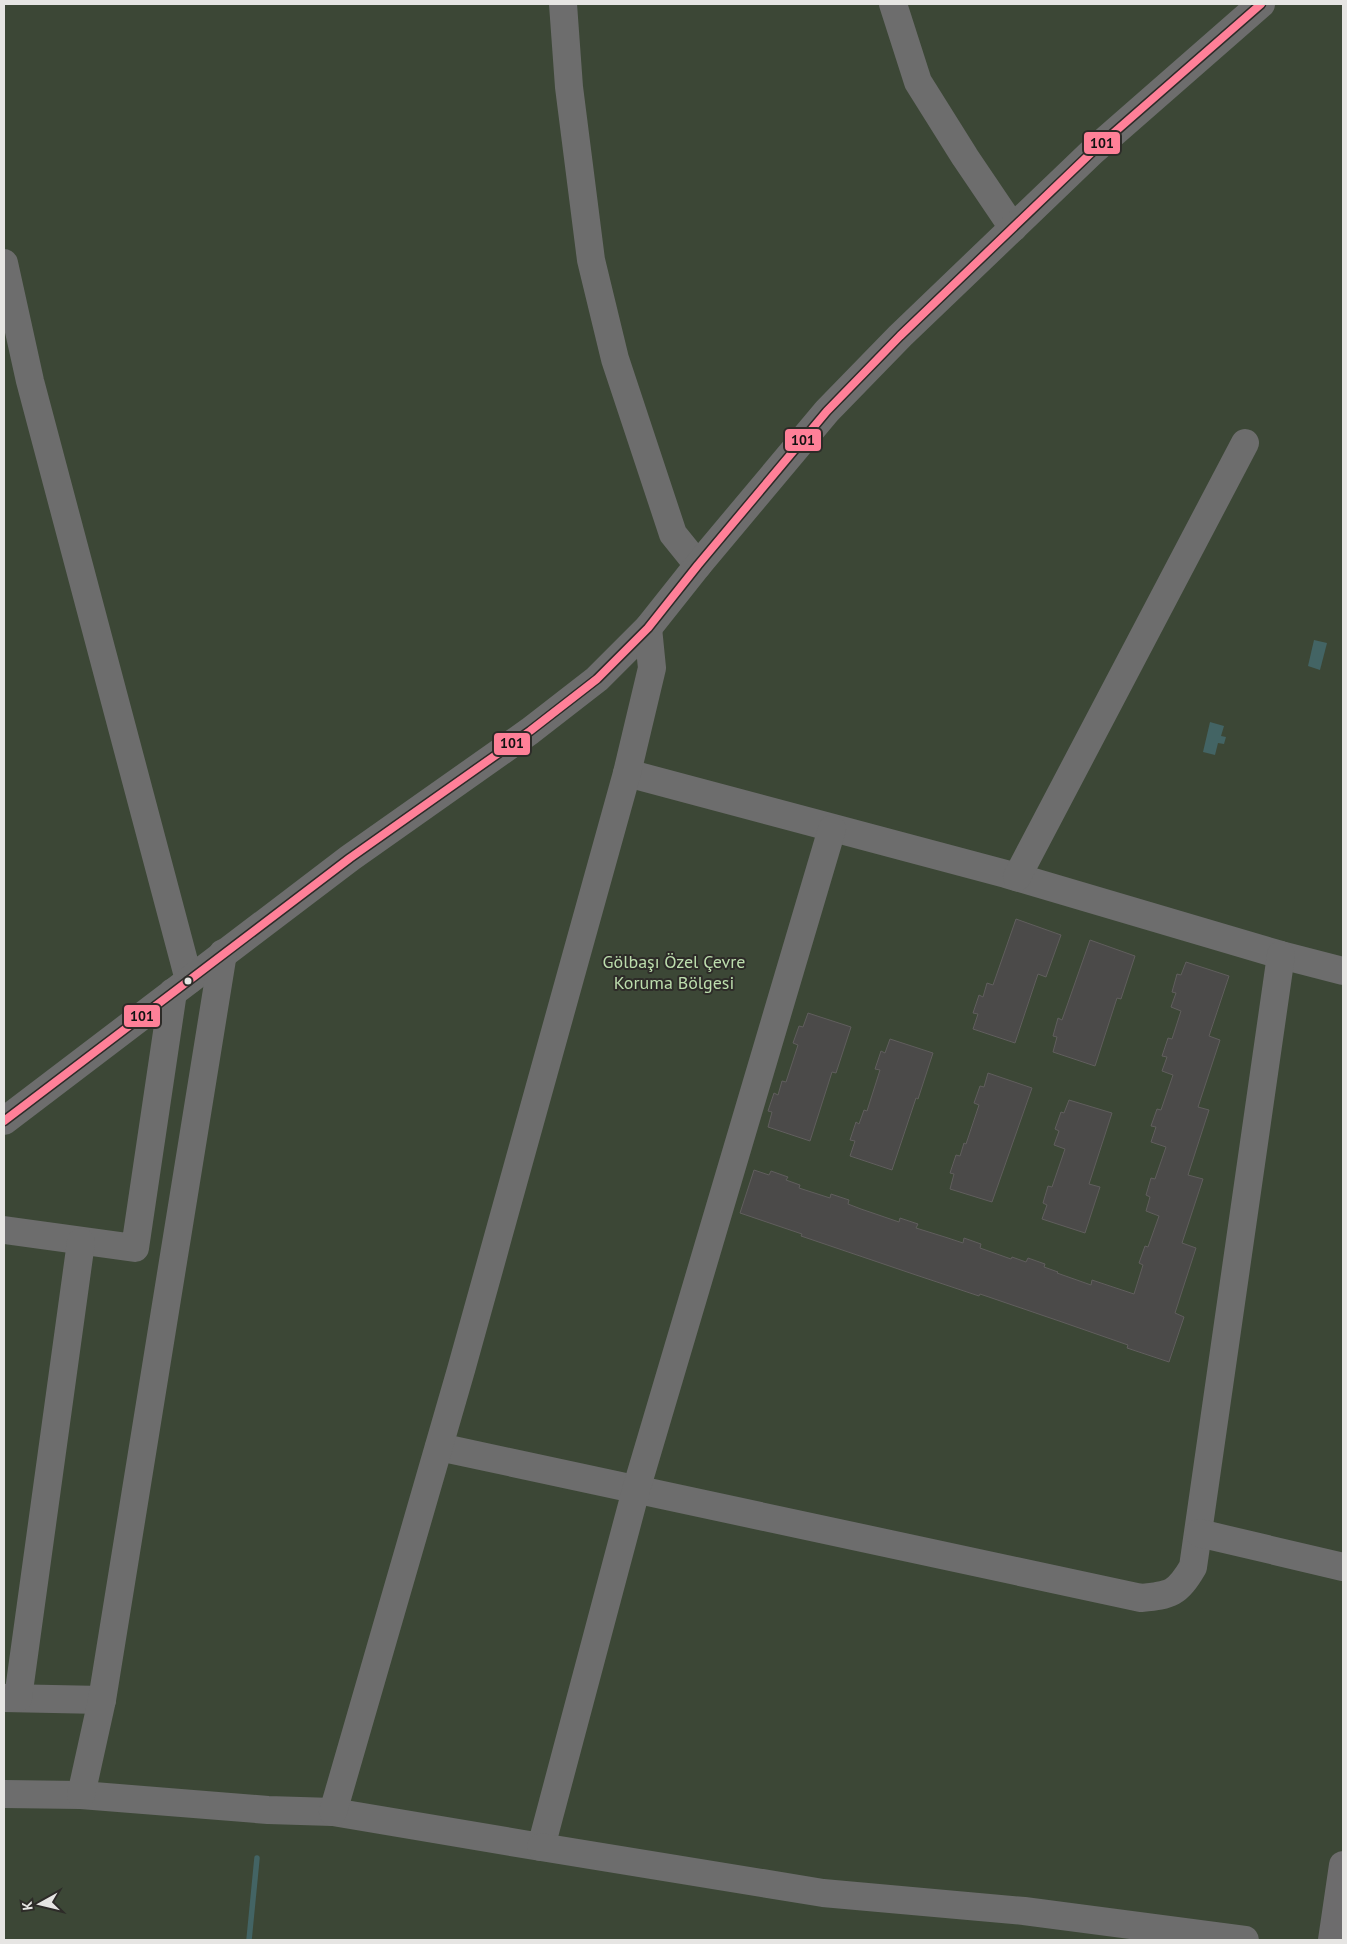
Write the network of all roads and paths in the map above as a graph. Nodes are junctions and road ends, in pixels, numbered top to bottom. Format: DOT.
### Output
graph roads {
  1 [pos="563,4"];
  2 [pos="893,4"];
  3 [pos="1262,4"];
  4 [pos="1013,228"];
  5 [pos="4,263"];
  6 [pos="1245,444"];
  7 [pos="698,565"];
  8 [pos="648,628"];
  9 [pos="627,773"];
  10 [pos="832,829"];
  11 [pos="1018,878"];
  12 [pos="223,953"];
  13 [pos="1281,955"];
  14 [pos="1343,971"];
  15 [pos="180,986"];
  16 [pos="4,1122"];
  17 [pos="4,1230"];
  18 [pos="81,1242"];
  19 [pos="439,1447"];
  20 [pos="636,1490"];
  21 [pos="1199,1534"];
  22 [pos="1343,1568"];
  23 [pos="11,1698"];
  24 [pos="102,1700"];
  25 [pos="4,1794"];
  26 [pos="81,1795"];
  27 [pos="333,1812"];
  28 [pos="541,1847"];
  29 [pos="1343,1866"];
  30 [pos="1246,1940"];
  31 [pos="1332,1940"];
  1 -- 7 [label="street"];
  2 -- 4 [label="street"];
  3 -- 4 [label="street"];
  4 -- 7 [label="street"];
  5 -- 15 [label="street"];
  6 -- 11 [label="street"];
  7 -- 8 [label="street"];
  8 -- 9 [label="street"];
  8 -- 12 [label="street"];
  9 -- 10 [label="street"];
  9 -- 19 [label="street"];
  10 -- 11 [label="street"];
  10 -- 20 [label="street"];
  11 -- 13 [label="street"];
  12 -- 15 [label="street"];
  12 -- 24 [label="street"];
  13 -- 14 [label="street"];
  13 -- 21 [label="street"];
  15 -- 16 [label="street"];
  15 -- 18 [label="street"];
  17 -- 18 [label="street"];
  18 -- 23 [label="street"];
  19 -- 20 [label="street"];
  19 -- 27 [label="street"];
  20 -- 21 [label="street"];
  20 -- 28 [label="street"];
  21 -- 22 [label="street"];
  23 -- 24 [label="street"];
  24 -- 26 [label="street"];
  25 -- 26 [label="street"];
  26 -- 27 [label="street"];
  27 -- 28 [label="street"];
  28 -- 30 [label="street"];
  29 -- 31 [label="main road"];
}
